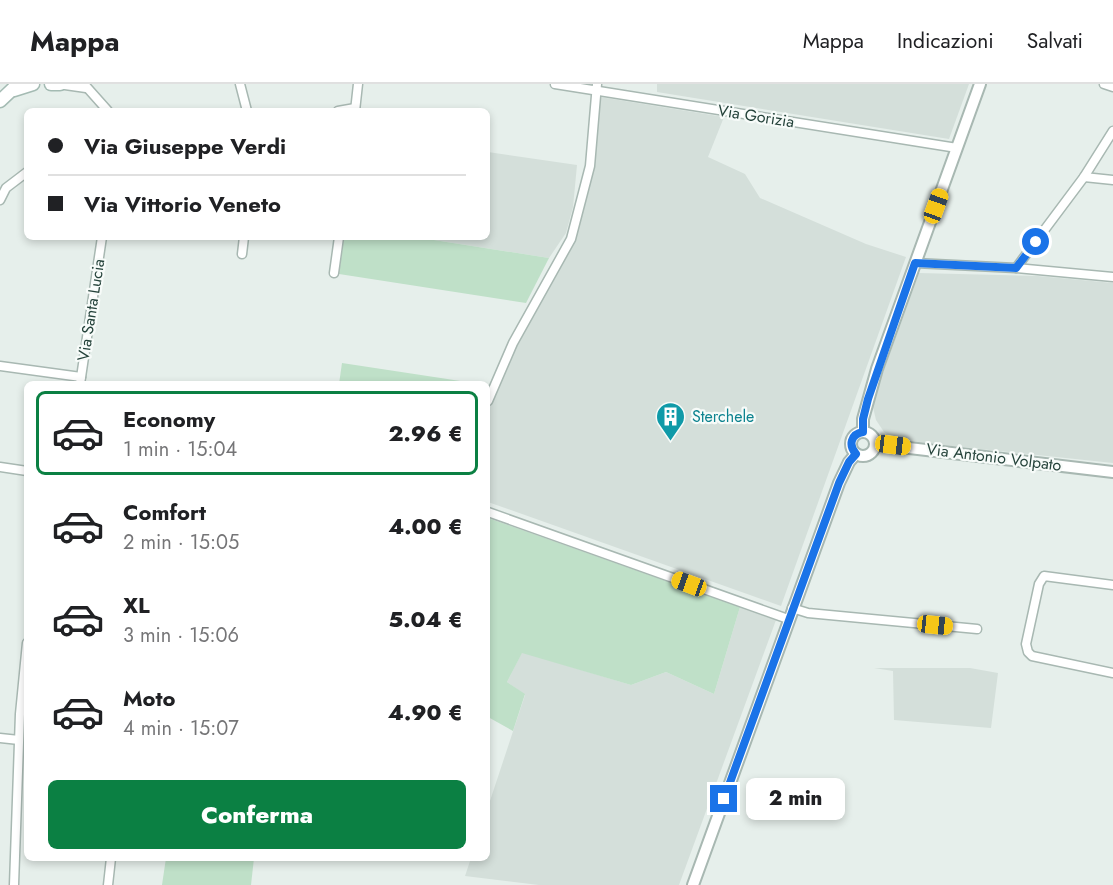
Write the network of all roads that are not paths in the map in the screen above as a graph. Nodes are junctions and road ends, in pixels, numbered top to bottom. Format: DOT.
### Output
graph roads {
  1 [pos="33,84"];
  2 [pos="51,84"];
  3 [pos="59,84"];
  4 [pos="240,84"];
  5 [pos="358,84"];
  6 [pos="555,84"];
  7 [pos="980,84"];
  8 [pos="1104,84"];
  9 [pos="85,86"];
  10 [pos="16,87"];
  11 [pos="597,87"];
  12 [pos="1113,87"];
  13 [pos="0,101"];
  14 [pos="105,108"];
  15 [pos="246,108"];
  16 [pos="355,108"];
  17 [pos="1113,131"];
  18 [pos="957,148"];
  19 [pos="24,174"];
  20 [pos="1084,177"];
  21 [pos="1113,180"];
  22 [pos="0,200"];
  23 [pos="102,240"];
  24 [pos="244,240"];
  25 [pos="339,240"];
  26 [pos="242,255"];
  27 [pos="915,263"];
  28 [pos="1016,268"];
  29 [pos="334,273"];
  30 [pos="1113,276"];
  31 [pos="0,366"];
  32 [pos="80,381"];
  33 [pos="490,396"];
  34 [pos="863,432"];
  35 [pos="875,444"];
  36 [pos="856,454"];
  37 [pos="0,467"];
  38 [pos="24,471"];
  39 [pos="1113,472"];
  40 [pos="490,513"];
  41 [pos="1113,585"];
  42 [pos="792,608"];
  43 [pos="788,619"];
  44 [pos="977,629"];
  45 [pos="1113,673"];
  46 [pos="24,679"];
  47 [pos="0,738"];
  48 [pos="19,740"];
  49 [pos="23,800"];
  50 [pos="111,861"];
  51 [pos="14,885"];
  52 [pos="108,885"];
  53 [pos="693,885"];
  1 -- 10 [label="main road"];
  2 -- 3 [label="main road"];
  3 -- 9 [label="street"];
  4 -- 15 [label="street"];
  5 -- 16 [label="street"];
  6 -- 11 [label="street, Via Gorizia"];
  7 -- 18 [label="street"];
  8 -- 12 [label="street"];
  9 -- 14 [label="street"];
  10 -- 13 [label="main road"];
  11 -- 18 [label="street, Via Gorizia"];
  11 -- 33 [label="street"];
  17 -- 20 [label="street"];
  18 -- 27 [label="street"];
  19 -- 22 [label="street"];
  20 -- 21 [label="street"];
  20 -- 28 [label="street"];
  23 -- 32 [label="street, Via Santa Lucia"];
  24 -- 26 [label="street"];
  25 -- 29 [label="street"];
  27 -- 28 [label="street"];
  27 -- 34 [label="street"];
  28 -- 30 [label="street"];
  31 -- 32 [label="street"];
  34 -- 35 [label="street"];
  34 -- 36 [label="street"];
  35 -- 36 [label="street"];
  35 -- 39 [label="street, Via Antonio Volpato"];
  36 -- 42 [label="street"];
  37 -- 38 [label="street"];
  40 -- 43 [label="street"];
  41 -- 45 [label="street"];
  42 -- 43 [label="street"];
  42 -- 44 [label="street"];
  43 -- 53 [label="street"];
  46 -- 48 [label="street"];
  47 -- 48 [label="street"];
  48 -- 49 [label="street"];
  49 -- 51 [label="street"];
  50 -- 52 [label="street"];
}
